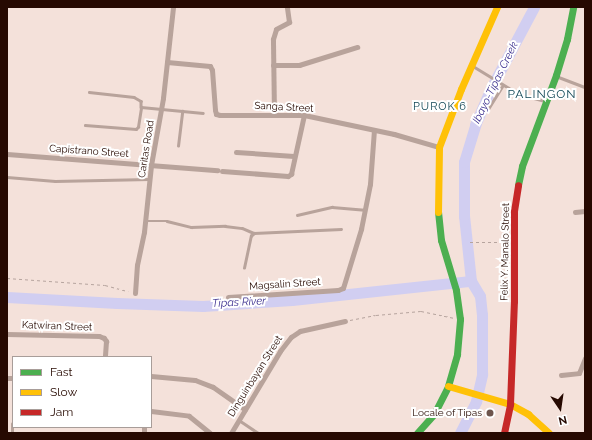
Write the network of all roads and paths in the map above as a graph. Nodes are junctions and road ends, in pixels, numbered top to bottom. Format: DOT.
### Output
graph roads {
  1 [pos="173,7"];
  2 [pos="287,7"];
  3 [pos="496,7"];
  4 [pos="573,7"];
  5 [pos="357,47"];
  6 [pos="167,62"];
  7 [pos="471,64"];
  8 [pos="273,65"];
  9 [pos="556,75"];
  10 [pos="502,84"];
  11 [pos="585,87"];
  12 [pos="509,88"];
  13 [pos="89,92"];
  14 [pos="534,98"];
  15 [pos="545,102"];
  16 [pos="141,107"];
  17 [pos="488,109"];
  18 [pos="162,110"];
  19 [pos="182,111"];
  20 [pos="203,113"];
  21 [pos="274,114"];
  22 [pos="304,115"];
  23 [pos="86,125"];
  24 [pos="374,130"];
  25 [pos="178,146"];
  26 [pos="439,147"];
  27 [pos="236,152"];
  28 [pos="7,154"];
  29 [pos="294,156"];
  30 [pos="151,165"];
  31 [pos="7,178"];
  32 [pos="150,179"];
  33 [pos="365,210"];
  34 [pos="585,211"];
  35 [pos="575,212"];
  36 [pos="297,215"];
  37 [pos="145,221"];
  38 [pos="341,229"];
  39 [pos="254,233"];
  40 [pos="470,242"];
  41 [pos="514,243"];
  42 [pos="244,268"];
  43 [pos="7,278"];
  44 [pos="135,293"];
  45 [pos="228,297"];
  46 [pos="460,320"];
  47 [pos="345,321"];
  48 [pos="7,334"];
  49 [pos="105,356"];
  50 [pos="585,358"];
  51 [pos="561,375"];
  52 [pos="152,376"];
  53 [pos="448,386"];
  54 [pos="510,404"];
  55 [pos="245,409"];
  56 [pos="152,411"];
  57 [pos="239,420"];
  58 [pos="12,424"];
  59 [pos="12,433"];
  60 [pos="210,433"];
  61 [pos="231,433"];
  62 [pos="258,433"];
  63 [pos="417,433"];
  64 [pos="504,433"];
  65 [pos="549,433"];
  1 -- 6 [label="street, Caritas Road"];
  2 -- 8 [label="street"];
  3 -- 7 [label="street"];
  4 -- 9 [label="street, Felix Y. Manalo Street"];
  5 -- 8 [label="street"];
  6 -- 18 [label="street, Caritas Road"];
  6 -- 21 [label="street, Sanga Street"];
  7 -- 10 [label="lane"];
  7 -- 26 [label="street"];
  8 -- 21 [label="street"];
  9 -- 11 [label="lane"];
  9 -- 15 [label="street, Felix Y. Manalo Street"];
  10 -- 12 [label="lane"];
  10 -- 17 [label="lane"];
  13 -- 16 [label="lane"];
  14 -- 15 [label="lane"];
  15 -- 41 [label="street, Felix Y. Manalo Street"];
  16 -- 18 [label="lane"];
  16 -- 23 [label="lane"];
  18 -- 19 [label="lane"];
  18 -- 30 [label="street, Caritas Road"];
  19 -- 20 [label="lane"];
  19 -- 25 [label="lane"];
  21 -- 22 [label="street, Sanga Street"];
  22 -- 24 [label="street, Sanga Street"];
  22 -- 29 [label="street, Capistrano Street"];
  24 -- 26 [label="street, Sanga Street"];
  24 -- 33 [label="street"];
  26 -- 46 [label="street"];
  27 -- 29 [label="street"];
  28 -- 30 [label="street, Capistrano Street"];
  29 -- 30 [label="street, Capistrano Street"];
  30 -- 32 [label="street, Caritas Road"];
  31 -- 32 [label="lane"];
  32 -- 37 [label="street, Caritas Road"];
  33 -- 36 [label="lane"];
  33 -- 45 [label="street, Magsalin Street"];
  34 -- 35 [label="street"];
  37 -- 39 [label="lane"];
  37 -- 44 [label="street, Caritas Road"];
  38 -- 39 [label="lane"];
  39 -- 42 [label="lane"];
  40 -- 41 [label="path"];
  41 -- 54 [label="street, Felix Y. Manalo Street"];
  43 -- 44 [label="path"];
  46 -- 47 [label="path"];
  46 -- 53 [label="street"];
  47 -- 55 [label="street, Dinguinbayan Street"];
  48 -- 49 [label="street, Katwiran Street"];
  50 -- 51 [label="street"];
  52 -- 55 [label="street"];
  53 -- 54 [label="street"];
  53 -- 63 [label="street"];
  54 -- 64 [label="street, Felix Y. Manalo Street"];
  54 -- 65 [label="street"];
  55 -- 57 [label="street, Dinguinbayan Street"];
  56 -- 60 [label="street"];
  57 -- 61 [label="street, Dinguinbayan Street"];
  57 -- 62 [label="lane"];
  58 -- 59 [label="lane"];
}
